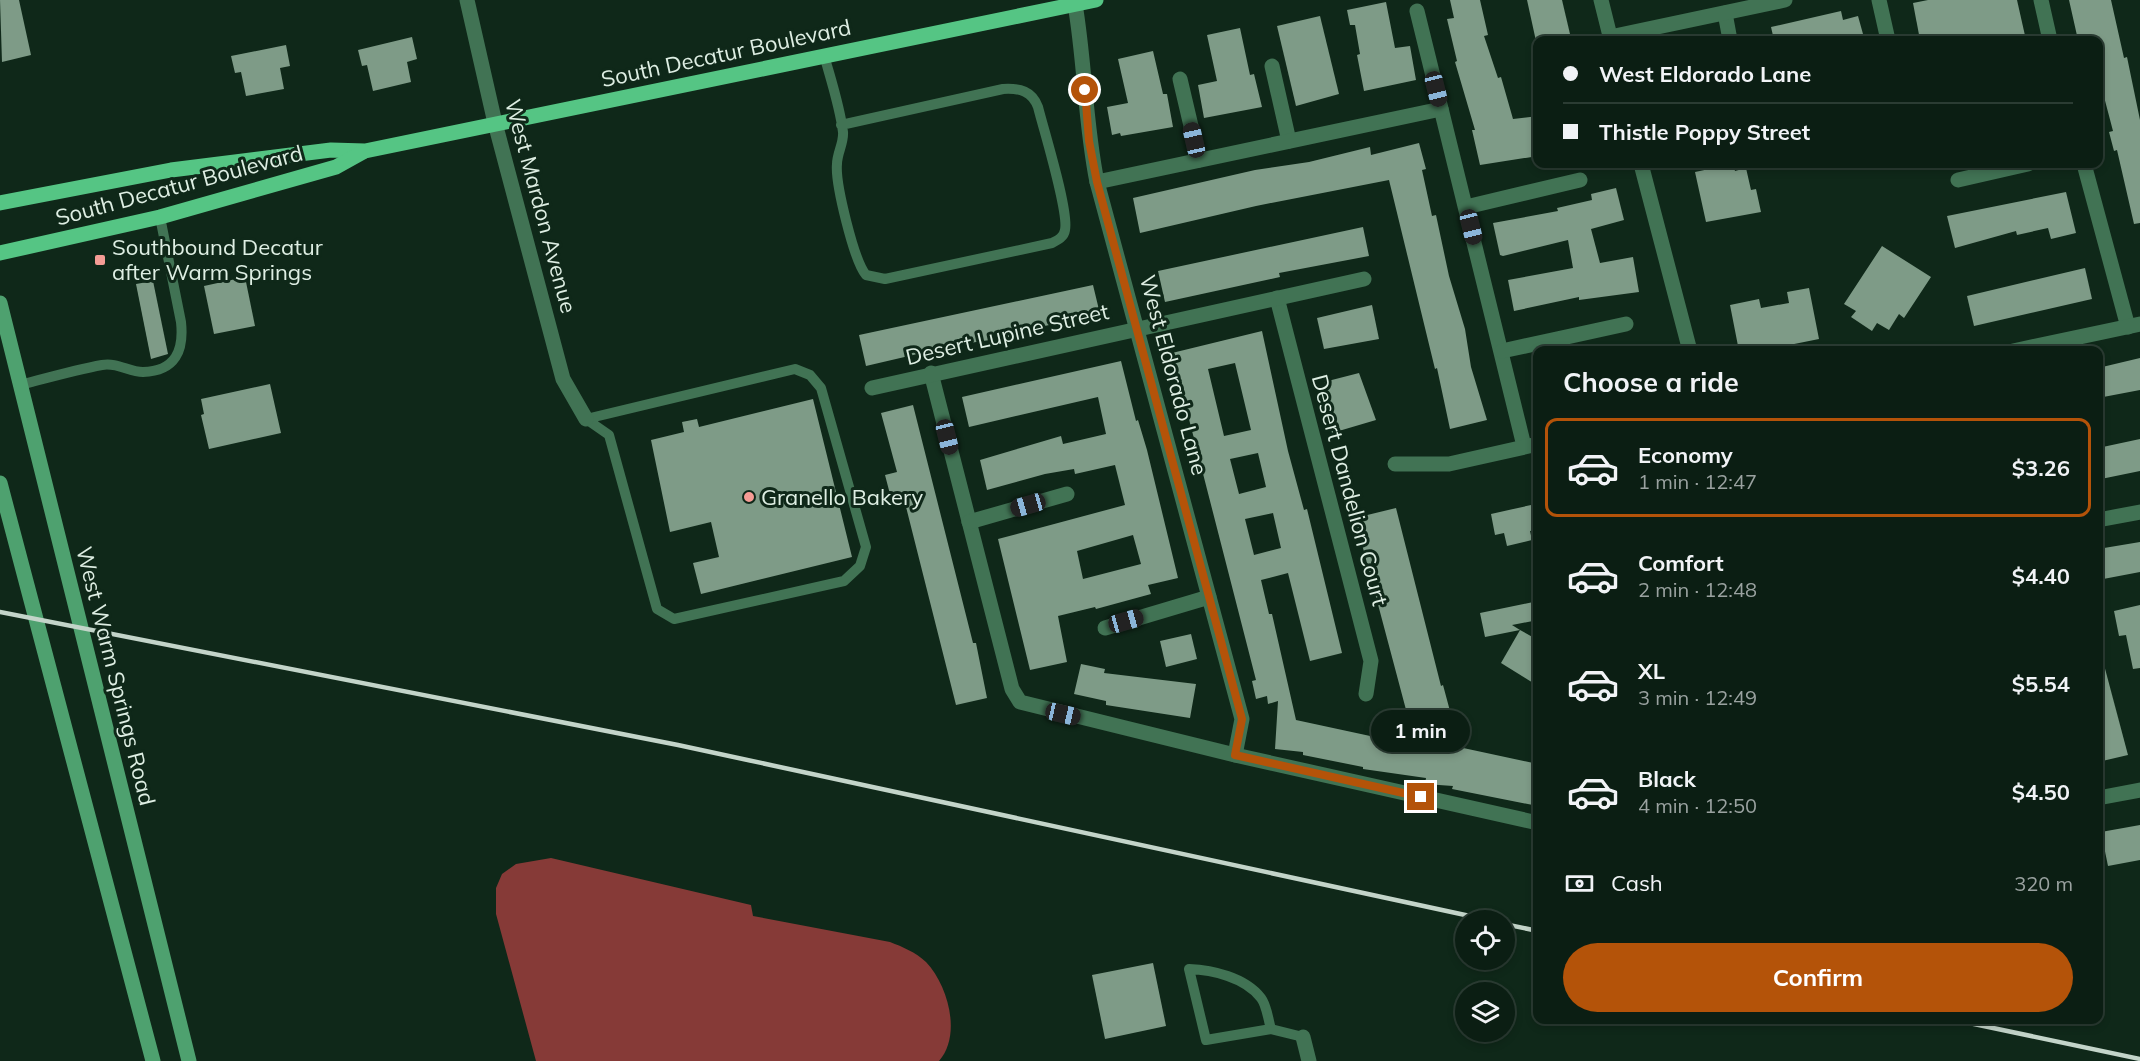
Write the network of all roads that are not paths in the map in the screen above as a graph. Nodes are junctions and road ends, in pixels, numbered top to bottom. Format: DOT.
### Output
graph roads {
  1 [pos="467,0"];
  2 [pos="1096,0"];
  3 [pos="1601,0"];
  4 [pos="1785,0"];
  5 [pos="1879,0"];
  6 [pos="2041,0"];
  7 [pos="1075,4"];
  8 [pos="1040,5"];
  9 [pos="1417,11"];
  10 [pos="1725,13"];
  11 [pos="1610,36"];
  12 [pos="1624,36"];
  13 [pos="1729,36"];
  14 [pos="1887,36"];
  15 [pos="2049,36"];
  16 [pos="824,55"];
  17 [pos="1272,66"];
  18 [pos="1180,79"];
  19 [pos="1441,109"];
  20 [pos="495,123"];
  21 [pos="841,125"];
  22 [pos="1289,141"];
  23 [pos="366,151"];
  24 [pos="1198,160"];
  25 [pos="1642,168"];
  26 [pos="2010,168"];
  27 [pos="2085,168"];
  28 [pos="1580,180"];
  29 [pos="1958,180"];
  30 [pos="1097,182"];
  31 [pos="0,203"];
  32 [pos="1466,207"];
  33 [pos="160,217"];
  34 [pos="0,253"];
  35 [pos="1364,279"];
  36 [pos="1277,298"];
  37 [pos="0,303"];
  38 [pos="1626,324"];
  39 [pos="2134,325"];
  40 [pos="1138,327"];
  41 [pos="1689,346"];
  42 [pos="2036,346"];
  43 [pos="1502,351"];
  44 [pos="931,373"];
  45 [pos="20,385"];
  46 [pos="872,388"];
  47 [pos="586,419"];
  48 [pos="1531,445"];
  49 [pos="1395,464"];
  50 [pos="0,483"];
  51 [pos="1067,494"];
  52 [pos="2140,512"];
  53 [pos="2103,519"];
  54 [pos="969,522"];
  55 [pos="1209,597"];
  56 [pos="1105,628"];
  57 [pos="1366,694"];
  58 [pos="1235,755"];
  59 [pos="2140,790"];
  60 [pos="2103,797"];
  61 [pos="1533,822"];
  62 [pos="1271,1029"];
  63 [pos="1303,1037"];
  64 [pos="153,1061"];
  65 [pos="189,1061"];
  66 [pos="1309,1061"];
  1 -- 20 [label="street, West Mardon Avenue"];
  2 -- 7 [label="main road, South Decatur Boulevard"];
  3 -- 11 [label="street"];
  4 -- 10 [label="street"];
  5 -- 14 [label="street"];
  6 -- 15 [label="street"];
  7 -- 8 [label="main road, South Decatur Boulevard"];
  7 -- 30 [label="street, West Eldorado Lane"];
  8 -- 16 [label="main road, South Decatur Boulevard"];
  9 -- 19 [label="street"];
  10 -- 12 [label="street"];
  10 -- 13 [label="street"];
  16 -- 20 [label="main road, South Decatur Boulevard"];
  16 -- 21 [label="lane"];
  17 -- 22 [label="street"];
  18 -- 24 [label="street"];
  19 -- 22 [label="street"];
  19 -- 32 [label="street"];
  20 -- 23 [label="main road, South Decatur Boulevard"];
  20 -- 47 [label="street, West Mardon Avenue"];
  21 -- 21 [label="lane"];
  22 -- 24 [label="street"];
  23 -- 31 [label="main road, South Decatur Boulevard"];
  23 -- 33 [label="main road, South Decatur Boulevard"];
  24 -- 30 [label="street"];
  25 -- 41 [label="street"];
  26 -- 29 [label="street"];
  27 -- 39 [label="street"];
  28 -- 32 [label="street"];
  30 -- 40 [label="street, West Eldorado Lane"];
  32 -- 43 [label="street"];
  33 -- 34 [label="main road, South Decatur Boulevard"];
  33 -- 45 [label="lane"];
  35 -- 36 [label="street, Desert Lupine Street"];
  36 -- 40 [label="street, Desert Lupine Street"];
  36 -- 57 [label="street, Desert Dandelion Court"];
  37 -- 45 [label="main road, West Warm Springs Road"];
  38 -- 43 [label="street"];
  39 -- 42 [label="street"];
  40 -- 44 [label="street, Desert Lupine Street"];
  40 -- 55 [label="street, West Eldorado Lane"];
  43 -- 48 [label="street"];
  44 -- 46 [label="street, Desert Lupine Street"];
  44 -- 54 [label="street"];
  45 -- 65 [label="main road, West Warm Springs Road"];
  47 -- 47 [label="lane"];
  48 -- 49 [label="street"];
  50 -- 64 [label="main road"];
  51 -- 54 [label="street"];
  52 -- 53 [label="street"];
  54 -- 58 [label="street"];
  55 -- 56 [label="street"];
  55 -- 58 [label="street, West Eldorado Lane"];
  58 -- 61 [label="street"];
  59 -- 60 [label="street"];
  62 -- 62 [label="lane"];
  62 -- 63 [label="lane"];
  63 -- 66 [label="street"];
}
